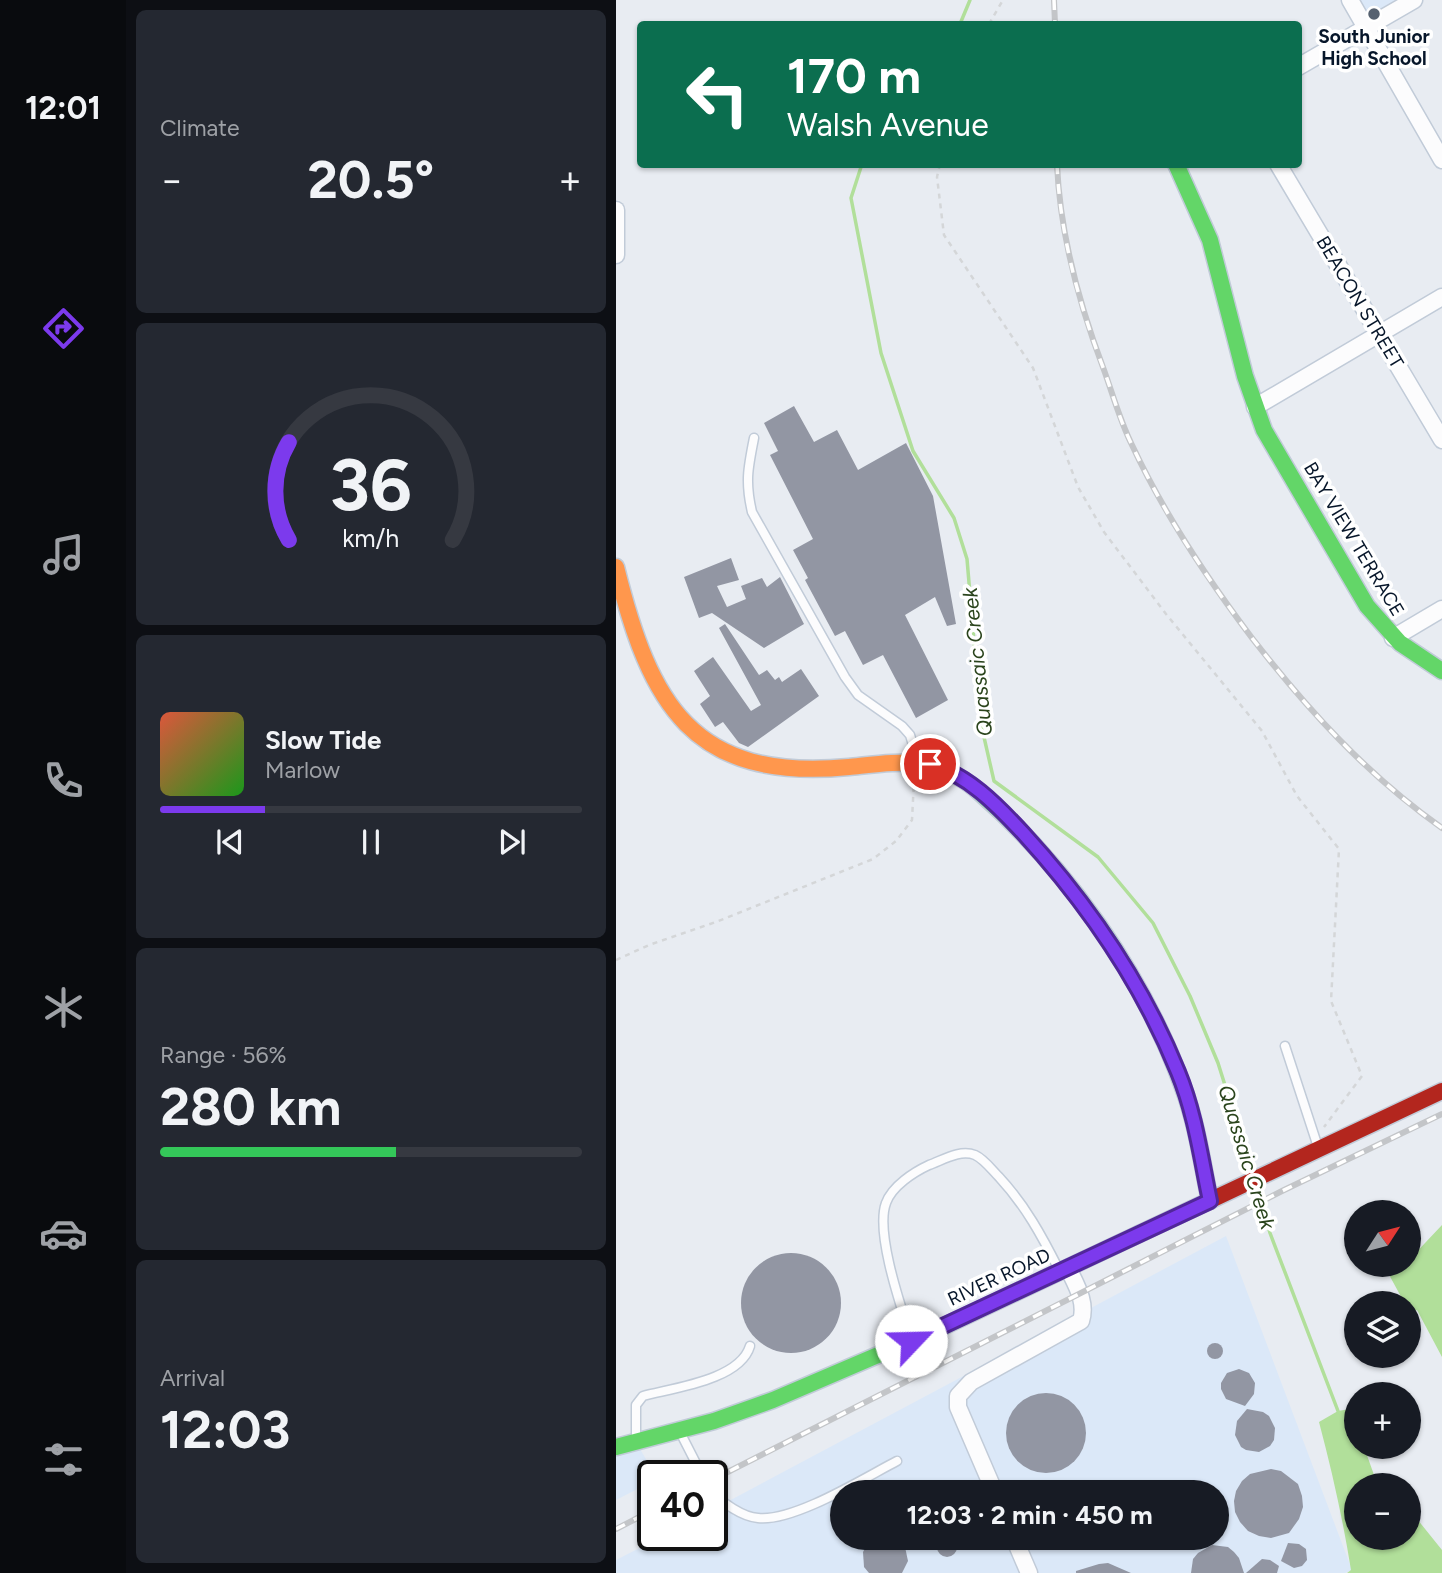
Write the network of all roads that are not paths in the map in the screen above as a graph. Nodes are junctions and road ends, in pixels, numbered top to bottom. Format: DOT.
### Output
graph roads {
  1 [pos="1350,0"];
  2 [pos="1414,0"];
  3 [pos="1366,29"];
  4 [pos="1302,65"];
  5 [pos="1442,160"];
  6 [pos="1178,168"];
  7 [pos="1280,168"];
  8 [pos="616,210"];
  9 [pos="616,255"];
  10 [pos="1442,297"];
  11 [pos="1380,334"];
  12 [pos="1255,407"];
  13 [pos="754,438"];
  14 [pos="1442,440"];
  15 [pos="616,567"];
  16 [pos="1442,609"];
  17 [pos="1393,638"];
  18 [pos="1442,671"];
  19 [pos="913,763"];
  20 [pos="1285,1046"];
  21 [pos="1442,1091"];
  22 [pos="1320,1149"];
  23 [pos="1210,1201"];
  24 [pos="1064,1270"];
  25 [pos="911,1341"];
  26 [pos="750,1346"];
  27 [pos="679,1429"];
  28 [pos="636,1442"];
  29 [pos="616,1447"];
  30 [pos="694,1460"];
  31 [pos="897,1461"];
  32 [pos="989,1480"];
  33 [pos="728,1505"];
  34 [pos="1019,1550"];
  35 [pos="1029,1573"];
  1 -- 3 [label="street"];
  2 -- 3 [label="street"];
  3 -- 4 [label="street"];
  3 -- 5 [label="street"];
  6 -- 12 [label="street, BAY VIEW TERRACE"];
  7 -- 11 [label="street, BEACON STREET"];
  8 -- 9 [label="street"];
  10 -- 11 [label="street"];
  11 -- 12 [label="street"];
  11 -- 14 [label="street, BEACON STREET"];
  12 -- 17 [label="street, BAY VIEW TERRACE"];
  13 -- 19 [label="lane"];
  15 -- 19 [label="street"];
  16 -- 17 [label="street"];
  17 -- 18 [label="street, BAY VIEW TERRACE"];
  19 -- 23 [label="street"];
  20 -- 22 [label="lane"];
  21 -- 22 [label="street, RIVER ROAD"];
  22 -- 23 [label="street, RIVER ROAD"];
  23 -- 24 [label="street, RIVER ROAD"];
  24 -- 25 [label="street, RIVER ROAD"];
  24 -- 25 [label="lane"];
  24 -- 32 [label="street"];
  25 -- 27 [label="street, RIVER ROAD"];
  26 -- 28 [label="lane"];
  27 -- 28 [label="street, RIVER ROAD"];
  27 -- 30 [label="lane"];
  28 -- 29 [label="street, RIVER ROAD"];
  31 -- 33 [label="lane"];
  34 -- 35 [label="street"];
}
